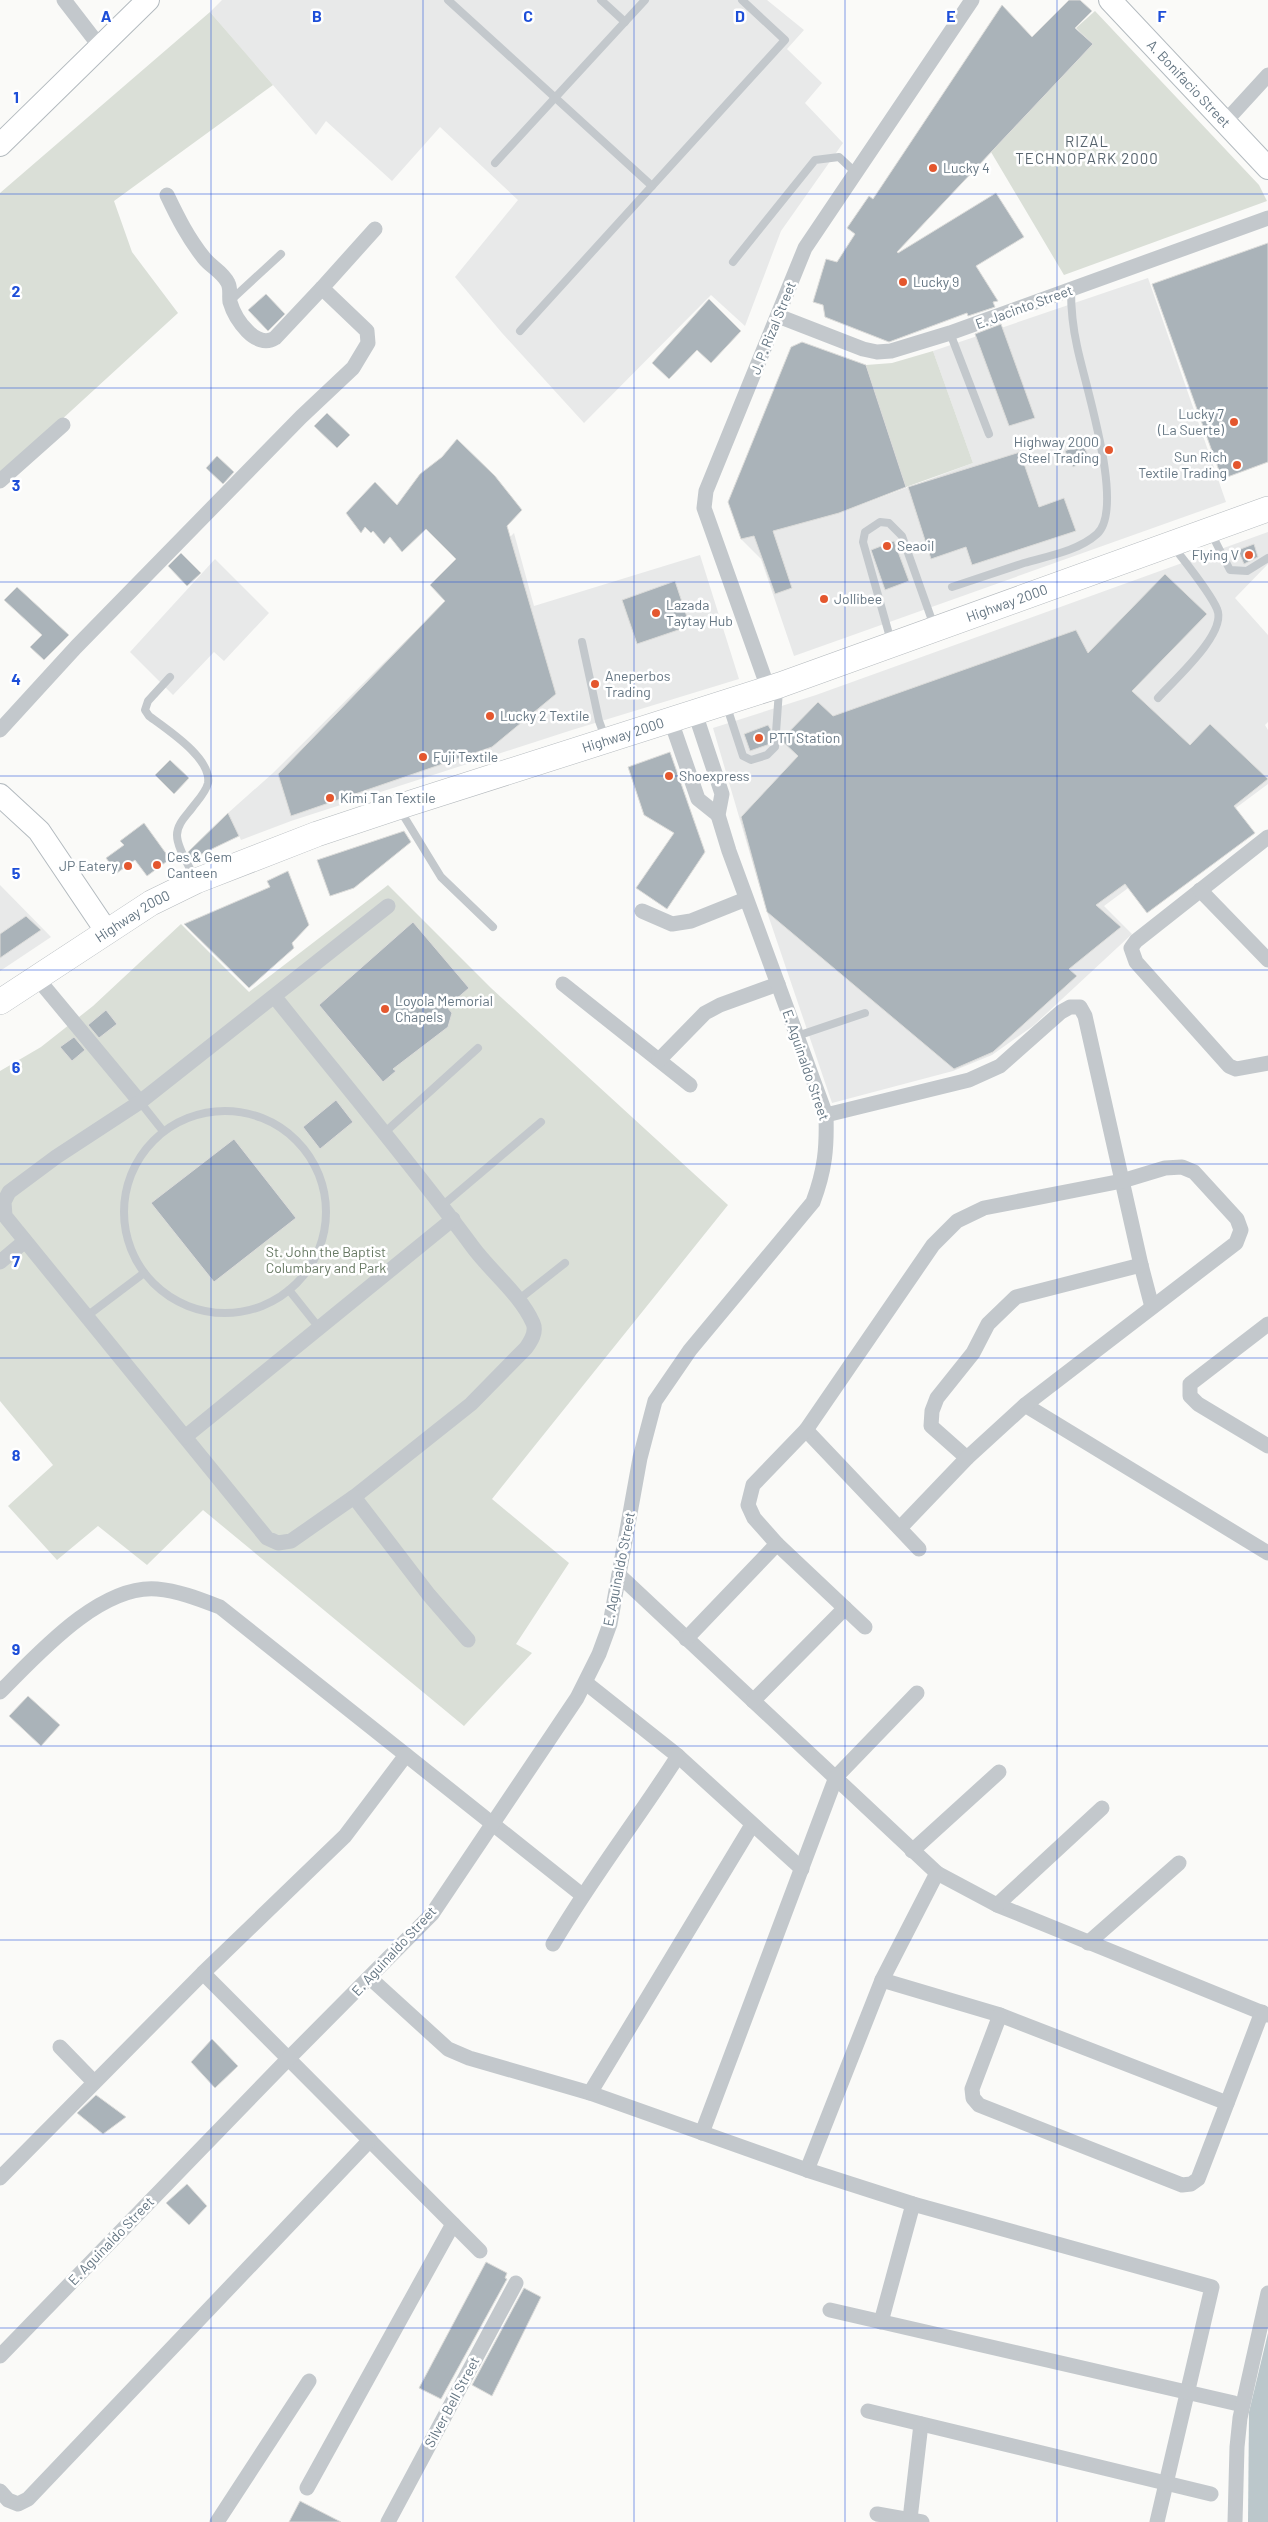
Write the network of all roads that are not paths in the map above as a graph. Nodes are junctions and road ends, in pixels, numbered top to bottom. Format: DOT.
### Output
graph roads {
  1 [pos="64,0"];
  2 [pos="148,0"];
  3 [pos="448,0"];
  4 [pos="601,0"];
  5 [pos="646,0"];
  6 [pos="742,0"];
  7 [pos="972,0"];
  8 [pos="1110,0"];
  9 [pos="625,22"];
  10 [pos="101,48"];
  11 [pos="1268,75"];
  12 [pos="555,96"];
  13 [pos="1224,122"];
  14 [pos="0,144"];
  15 [pos="496,163"];
  16 [pos="1268,168"];
  17 [pos="854,172"];
  18 [pos="652,186"];
  19 [pos="168,195"];
  20 [pos="1268,218"];
  21 [pos="375,230"];
  22 [pos="280,254"];
  23 [pos="733,262"];
  24 [pos="322,288"];
  25 [pos="1070,290"];
  26 [pos="230,301"];
  27 [pos="778,316"];
  28 [pos="520,331"];
  29 [pos="950,333"];
  30 [pos="63,425"];
  31 [pos="989,434"];
  32 [pos="0,481"];
  33 [pos="1268,509"];
  34 [pos="1210,531"];
  35 [pos="1172,544"];
  36 [pos="1268,558"];
  37 [pos="952,586"];
  38 [pos="935,630"];
  39 [pos="582,642"];
  40 [pos="892,645"];
  41 [pos="170,678"];
  42 [pos="774,687"];
  43 [pos="1158,698"];
  44 [pos="726,702"];
  45 [pos="695,714"];
  46 [pos="671,721"];
  47 [pos="0,730"];
  48 [pos="607,741"];
  49 [pos="0,795"];
  50 [pos="398,807"];
  51 [pos="718,815"];
  52 [pos="1268,837"];
  53 [pos="196,881"];
  54 [pos="1200,890"];
  55 [pos="746,899"];
  56 [pos="388,906"];
  57 [pos="642,911"];
  58 [pos="493,927"];
  59 [pos="107,932"];
  60 [pos="1268,960"];
  61 [pos="37,978"];
  62 [pos="563,984"];
  63 [pos="778,984"];
  64 [pos="274,996"];
  65 [pos="0,1002"];
  66 [pos="865,1013"];
  67 [pos="797,1036"];
  68 [pos="478,1048"];
  69 [pos="659,1060"];
  70 [pos="1268,1063"];
  71 [pos="690,1086"];
  72 [pos="140,1102"];
  73 [pos="826,1115"];
  74 [pos="541,1122"];
  75 [pos="163,1131"];
  76 [pos="383,1134"];
  77 [pos="1122,1180"];
  78 [pos="442,1205"];
  79 [pos="452,1219"];
  80 [pos="25,1241"];
  81 [pos="0,1262"];
  82 [pos="565,1263"];
  83 [pos="1141,1266"];
  84 [pos="144,1273"];
  85 [pos="289,1290"];
  86 [pos="518,1300"];
  87 [pos="1152,1307"];
  88 [pos="86,1316"];
  89 [pos="1268,1324"];
  90 [pos="320,1329"];
  91 [pos="1025,1405"];
  92 [pos="806,1430"];
  93 [pos="186,1437"];
  94 [pos="1268,1446"];
  95 [pos="967,1458"];
  96 [pos="354,1497"];
  97 [pos="900,1528"];
  98 [pos="777,1544"];
  99 [pos="920,1549"];
  100 [pos="1268,1552"];
  101 [pos="619,1575"];
  102 [pos="845,1608"];
  103 [pos="865,1627"];
  104 [pos="686,1639"];
  105 [pos="468,1640"];
  106 [pos="586,1682"];
  107 [pos="0,1692"];
  108 [pos="917,1693"];
  109 [pos="753,1701"];
  110 [pos="406,1755"];
  111 [pos="678,1756"];
  112 [pos="999,1772"];
  113 [pos="836,1776"];
  114 [pos="1102,1808"];
  115 [pos="493,1825"];
  116 [pos="752,1825"];
  117 [pos="912,1850"];
  118 [pos="1180,1863"];
  119 [pos="802,1869"];
  120 [pos="937,1873"];
  121 [pos="582,1895"];
  122 [pos="997,1905"];
  123 [pos="1088,1943"];
  124 [pos="553,1944"];
  125 [pos="203,1973"];
  126 [pos="370,1978"];
  127 [pos="882,1980"];
  128 [pos="1265,2014"];
  129 [pos="1000,2015"];
  130 [pos="60,2047"];
  131 [pos="289,2058"];
  132 [pos="94,2082"];
  133 [pos="590,2093"];
  134 [pos="1227,2103"];
  135 [pos="702,2133"];
  136 [pos="370,2140"];
  137 [pos="807,2170"];
  138 [pos="0,2178"];
  139 [pos="913,2204"];
  140 [pos="453,2224"];
  141 [pos="480,2251"];
  142 [pos="516,2283"];
  143 [pos="1268,2293"];
  144 [pos="830,2310"];
  145 [pos="881,2322"];
  146 [pos="0,2356"];
  147 [pos="309,2381"];
  148 [pos="1187,2392"];
  149 [pos="1234,2403"];
  150 [pos="868,2411"];
  151 [pos="921,2424"];
  152 [pos="1165,2483"];
  153 [pos="306,2488"];
  154 [pos="0,2491"];
  155 [pos="1211,2494"];
  156 [pos="877,2514"];
  157 [pos="916,2521"];
  158 [pos="217,2522"];
  159 [pos="388,2522"];
  160 [pos="1157,2522"];
  161 [pos="1235,2522"];
  1 -- 10 [label="street"];
  2 -- 10 [label="street"];
  3 -- 12 [label="lane"];
  4 -- 9 [label="lane"];
  5 -- 9 [label="lane"];
  6 -- 18 [label="lane"];
  7 -- 17 [label="street, J. P. Rizal Street"];
  8 -- 13 [label="street, A. Bonifacio Street"];
  9 -- 12 [label="lane"];
  10 -- 14 [label="street"];
  11 -- 13 [label="street"];
  12 -- 15 [label="lane"];
  12 -- 18 [label="lane"];
  13 -- 16 [label="street, A. Bonifacio Street"];
  17 -- 23 [label="lane"];
  17 -- 27 [label="street, J. P. Rizal Street"];
  18 -- 28 [label="lane"];
  19 -- 26 [label="street"];
  20 -- 25 [label="street, E. Jacinto Street"];
  21 -- 24 [label="street"];
  22 -- 26 [label="lane"];
  24 -- 26 [label="street"];
  24 -- 47 [label="street"];
  25 -- 29 [label="street, E. Jacinto Street"];
  25 -- 37 [label="lane"];
  27 -- 29 [label="street, E. Jacinto Street"];
  27 -- 42 [label="street, J. P. Rizal Street"];
  29 -- 31 [label="lane"];
  30 -- 32 [label="street"];
  33 -- 34 [label="main road, Highway 2000"];
  34 -- 35 [label="main road, Highway 2000"];
  34 -- 36 [label="lane"];
  35 -- 38 [label="main road, Highway 2000"];
  35 -- 43 [label="lane"];
  38 -- 40 [label="main road, Highway 2000"];
  38 -- 40 [label="lane"];
  39 -- 48 [label="lane"];
  40 -- 42 [label="main road, Highway 2000"];
  41 -- 53 [label="lane"];
  42 -- 44 [label="main road, Highway 2000"];
  42 -- 44 [label="lane"];
  44 -- 45 [label="main road, Highway 2000"];
  45 -- 46 [label="main road, Highway 2000"];
  45 -- 51 [label="street, E. Aguinaldo Street"];
  46 -- 48 [label="main road, Highway 2000"];
  46 -- 51 [label="street"];
  48 -- 50 [label="main road, Highway 2000"];
  49 -- 59 [label="street"];
  50 -- 53 [label="main road, Highway 2000"];
  50 -- 58 [label="lane"];
  51 -- 55 [label="street, E. Aguinaldo Street"];
  52 -- 54 [label="street"];
  53 -- 59 [label="main road, Highway 2000"];
  54 -- 60 [label="street"];
  54 -- 70 [label="street"];
  55 -- 57 [label="street"];
  55 -- 63 [label="street, E. Aguinaldo Street"];
  56 -- 64 [label="street"];
  59 -- 61 [label="main road, Highway 2000"];
  61 -- 65 [label="main road, Highway 2000"];
  61 -- 72 [label="street"];
  62 -- 69 [label="street"];
  63 -- 67 [label="street, E. Aguinaldo Street"];
  63 -- 69 [label="street"];
  64 -- 72 [label="street"];
  64 -- 76 [label="street"];
  66 -- 67 [label="lane"];
  67 -- 73 [label="street, E. Aguinaldo Street"];
  68 -- 76 [label="lane"];
  69 -- 71 [label="street"];
  72 -- 75 [label="lane"];
  72 -- 80 [label="street"];
  73 -- 77 [label="street"];
  73 -- 101 [label="street, E. Aguinaldo Street"];
  74 -- 78 [label="lane"];
  75 -- 84 [label="lane"];
  75 -- 85 [label="lane"];
  76 -- 78 [label="street"];
  77 -- 83 [label="street"];
  77 -- 87 [label="street"];
  77 -- 92 [label="street"];
  78 -- 79 [label="street"];
  79 -- 86 [label="street"];
  79 -- 90 [label="street"];
  80 -- 81 [label="street"];
  80 -- 88 [label="street"];
  82 -- 86 [label="lane"];
  83 -- 87 [label="street"];
  83 -- 95 [label="street"];
  84 -- 85 [label="lane"];
  84 -- 88 [label="lane"];
  85 -- 90 [label="lane"];
  86 -- 96 [label="street"];
  87 -- 91 [label="street"];
  88 -- 93 [label="street"];
  89 -- 94 [label="street"];
  90 -- 93 [label="street"];
  91 -- 95 [label="street"];
  91 -- 100 [label="street"];
  92 -- 97 [label="street"];
  92 -- 98 [label="street"];
  93 -- 96 [label="street"];
  95 -- 97 [label="street"];
  96 -- 105 [label="street"];
  97 -- 99 [label="street"];
  98 -- 102 [label="street"];
  98 -- 104 [label="street"];
  101 -- 104 [label="street"];
  101 -- 106 [label="street, E. Aguinaldo Street"];
  102 -- 103 [label="street"];
  102 -- 109 [label="street"];
  104 -- 109 [label="street"];
  106 -- 111 [label="street"];
  106 -- 115 [label="street, E. Aguinaldo Street"];
  107 -- 110 [label="street"];
  108 -- 113 [label="street"];
  109 -- 113 [label="street"];
  110 -- 115 [label="street"];
  110 -- 125 [label="street"];
  111 -- 116 [label="street"];
  111 -- 121 [label="street"];
  112 -- 117 [label="street"];
  113 -- 117 [label="street"];
  113 -- 119 [label="street"];
  114 -- 122 [label="street"];
  115 -- 121 [label="street"];
  115 -- 126 [label="street, E. Aguinaldo Street"];
  116 -- 119 [label="street"];
  116 -- 133 [label="street"];
  117 -- 120 [label="street"];
  118 -- 123 [label="street"];
  119 -- 135 [label="street"];
  120 -- 122 [label="street"];
  120 -- 127 [label="street"];
  121 -- 124 [label="street"];
  122 -- 123 [label="street"];
  123 -- 128 [label="street"];
  125 -- 131 [label="street"];
  125 -- 132 [label="street"];
  126 -- 131 [label="street, E. Aguinaldo Street"];
  126 -- 133 [label="street"];
  127 -- 129 [label="street"];
  127 -- 137 [label="street"];
  128 -- 134 [label="street"];
  129 -- 134 [label="street"];
  129 -- 134 [label="street"];
  130 -- 132 [label="street"];
  131 -- 136 [label="street"];
  131 -- 146 [label="street, E. Aguinaldo Street"];
  132 -- 138 [label="street"];
  133 -- 135 [label="street"];
  135 -- 137 [label="street"];
  136 -- 140 [label="street"];
  136 -- 154 [label="street"];
  137 -- 139 [label="street"];
  139 -- 145 [label="street"];
  139 -- 148 [label="street"];
  140 -- 141 [label="street"];
  140 -- 153 [label="street"];
  142 -- 159 [label="street, Silver Bell Street"];
  143 -- 161 [label="street"];
  144 -- 145 [label="street"];
  145 -- 148 [label="street"];
  147 -- 158 [label="street"];
  148 -- 149 [label="street"];
  148 -- 152 [label="street"];
  150 -- 151 [label="street"];
  151 -- 152 [label="street"];
  151 -- 157 [label="street"];
  152 -- 155 [label="street"];
  152 -- 160 [label="street"];
  156 -- 157 [label="street"];
}
